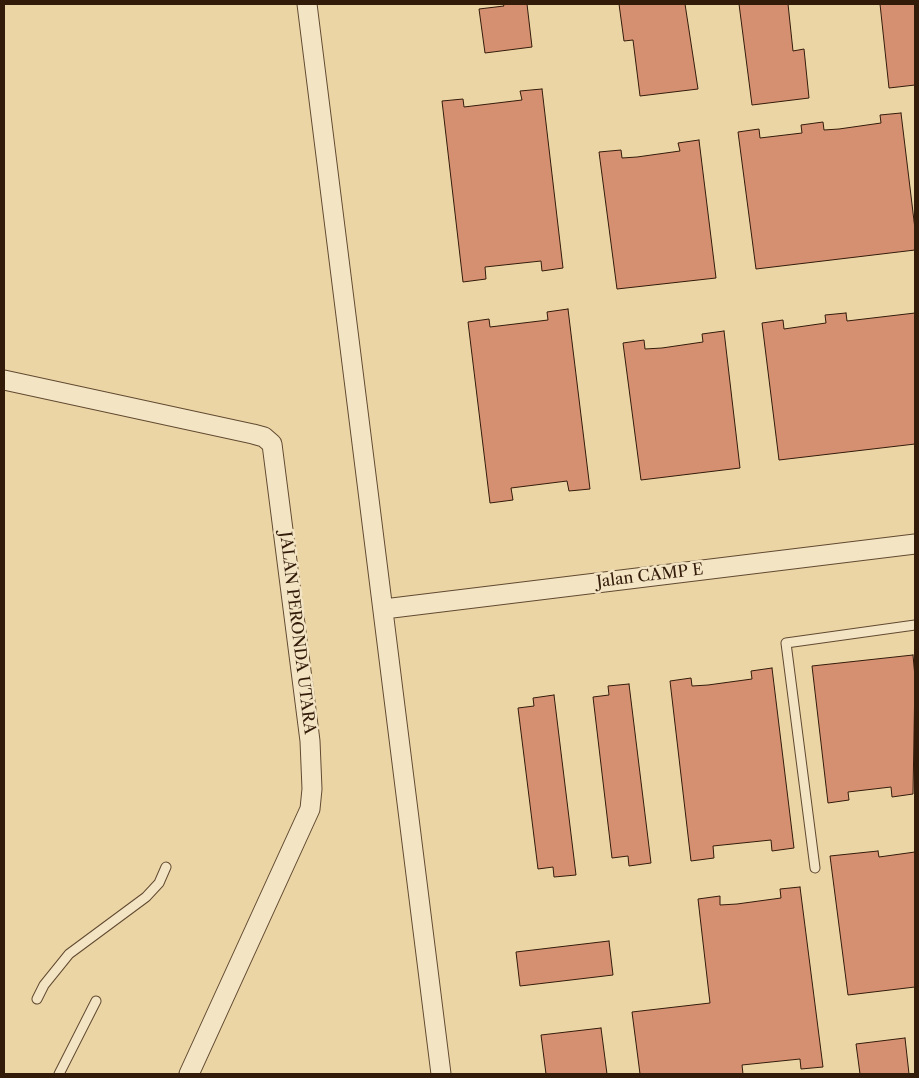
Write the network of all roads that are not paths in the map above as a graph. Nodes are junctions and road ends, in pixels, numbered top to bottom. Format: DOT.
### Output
graph roads {
  1 [pos="307,4"];
  2 [pos="4,380"];
  3 [pos="915,544"];
  4 [pos="384,609"];
  5 [pos="915,625"];
  6 [pos="166,867"];
  7 [pos="816,868"];
  8 [pos="37,999"];
  9 [pos="96,1001"];
  10 [pos="59,1074"];
  11 [pos="189,1074"];
  12 [pos="441,1074"];
  1 -- 4 [label="street"];
  2 -- 11 [label="street, JALAN PERONDA UTARA"];
  3 -- 4 [label="street, Jalan CAMP E"];
  4 -- 12 [label="street"];
  5 -- 7 [label="lane"];
  6 -- 8 [label="lane"];
  9 -- 10 [label="lane"];
}
